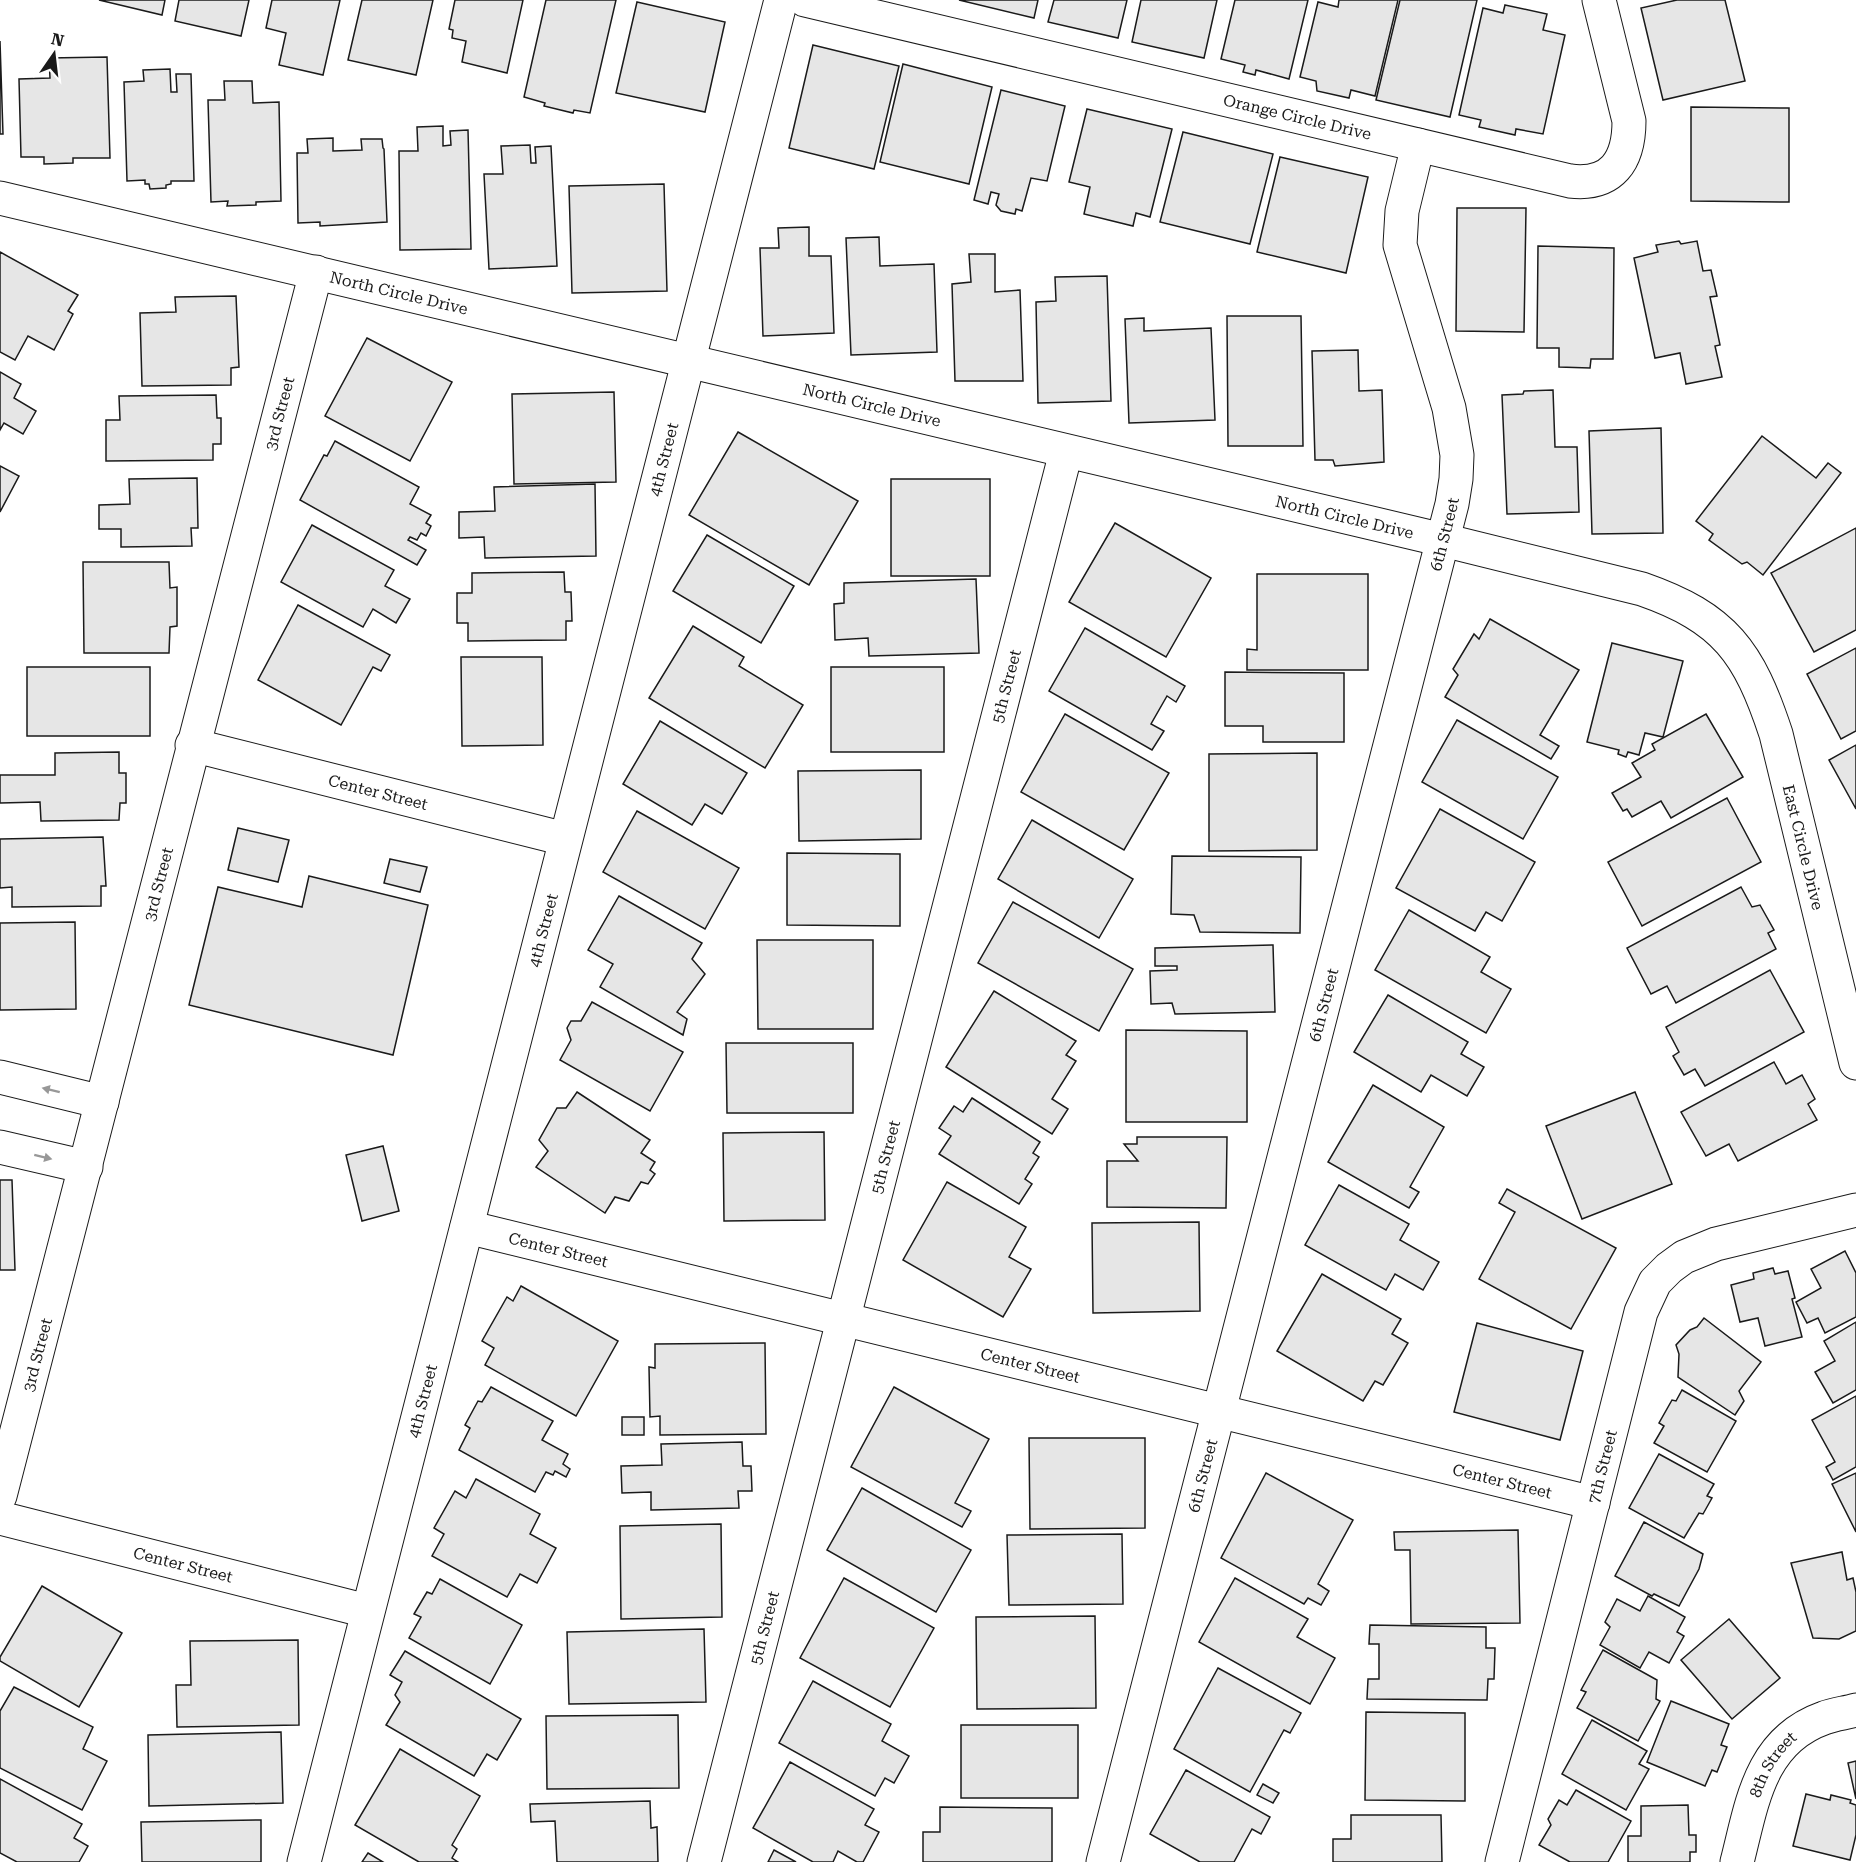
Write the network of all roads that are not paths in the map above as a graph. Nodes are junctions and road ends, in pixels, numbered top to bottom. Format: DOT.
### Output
graph roads {
  1 [pos="781,0"];
  2 [pos="804,0"];
  3 [pos="1599,0"];
  4 [pos="1418,145"];
  5 [pos="0,198"];
  6 [pos="316,272"];
  7 [pos="690,361"];
  8 [pos="1065,452"];
  9 [pos="1443,540"];
  10 [pos="1730,640"];
  11 [pos="192,745"];
  12 [pos="565,839"];
  13 [pos="1856,1063"];
  14 [pos="0,1077"];
  15 [pos="102,1102"];
  16 [pos="0,1147"];
  17 [pos="86,1167"];
  18 [pos="1856,1210"];
  19 [pos="467,1227"];
  20 [pos="844,1319"];
  21 [pos="1218,1410"];
  22 [pos="0,1496"];
  23 [pos="1593,1503"];
  24 [pos="0,1518"];
  25 [pos="367,1611"];
  26 [pos="1856,1710"];
  27 [pos="304,1862"];
  28 [pos="704,1862"];
  29 [pos="1103,1862"];
  30 [pos="1502,1862"];
  31 [pos="1737,1862"];
  1 -- 7 [label="lane, 4th Street"];
  2 -- 4 [label="lane, Orange Circle Drive"];
  3 -- 4 [label="lane, Orange Circle Drive"];
  4 -- 9 [label="lane, 6th Street"];
  5 -- 6 [label="lane, North Circle Drive"];
  6 -- 7 [label="lane, North Circle Drive"];
  6 -- 11 [label="lane, 3rd Street"];
  7 -- 8 [label="lane, North Circle Drive"];
  7 -- 12 [label="lane, 4th Street"];
  8 -- 9 [label="lane, North Circle Drive"];
  8 -- 20 [label="lane, 5th Street"];
  9 -- 10 [label="lane, North Circle Drive"];
  9 -- 21 [label="lane, 6th Street"];
  10 -- 13 [label="lane, East Circle Drive"];
  11 -- 12 [label="lane, Center Street"];
  11 -- 15 [label="lane, 3rd Street"];
  12 -- 19 [label="lane, 4th Street"];
  15 -- 14 [label="lane, one-way"];
  15 -- 17 [label="lane, 3rd Street"];
  16 -- 17 [label="lane, one-way"];
  17 -- 22 [label="lane, 3rd Street"];
  18 -- 23 [label="lane, 7th Street"];
  19 -- 20 [label="lane, Center Street"];
  19 -- 25 [label="lane, 4th Street"];
  20 -- 21 [label="lane, Center Street"];
  20 -- 28 [label="lane, 5th Street"];
  21 -- 23 [label="lane, Center Street"];
  21 -- 29 [label="lane, 6th Street"];
  23 -- 30 [label="lane, 7th Street"];
  24 -- 25 [label="lane, Center Street"];
  25 -- 27 [label="lane, 4th Street"];
  26 -- 31 [label="lane, 8th Street"];
}
